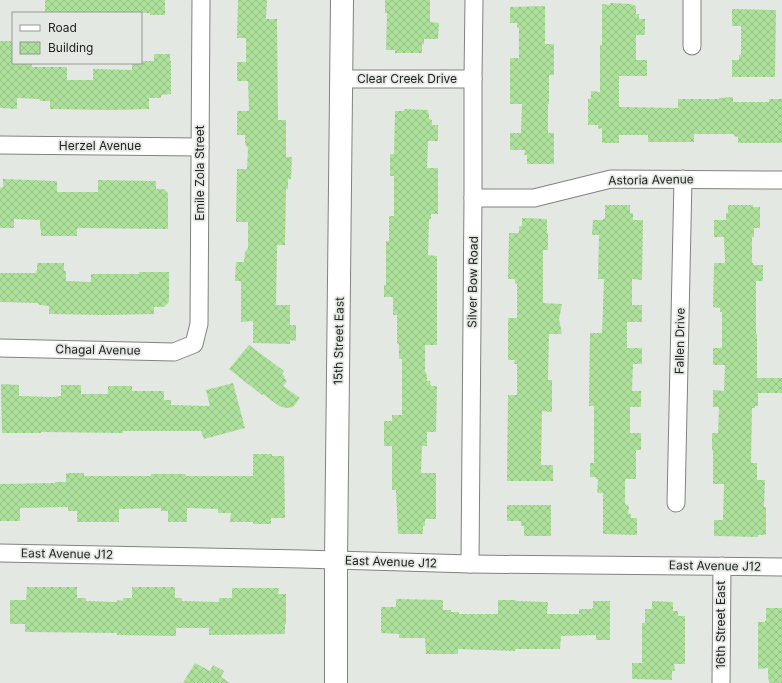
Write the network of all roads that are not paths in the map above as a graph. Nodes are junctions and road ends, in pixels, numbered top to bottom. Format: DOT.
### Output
graph roads {
  1 [pos="201,0"];
  2 [pos="342,0"];
  3 [pos="474,0"];
  4 [pos="692,0"];
  5 [pos="692,46"];
  6 [pos="341,79"];
  7 [pos="473,79"];
  8 [pos="0,145"];
  9 [pos="200,147"];
  10 [pos="683,179"];
  11 [pos="782,180"];
  12 [pos="473,198"];
  13 [pos="194,344"];
  14 [pos="0,348"];
  15 [pos="676,503"];
  16 [pos="0,553"];
  17 [pos="336,560"];
  18 [pos="470,564"];
  19 [pos="722,566"];
  20 [pos="782,567"];
  21 [pos="336,683"];
  22 [pos="721,683"];
  1 -- 9 [label="street, Emile Zola Street"];
  2 -- 6 [label="street, 15th Street East"];
  3 -- 7 [label="street, Silver Bow Road"];
  4 -- 5 [label="street"];
  6 -- 7 [label="street, Clear Creek Drive"];
  6 -- 17 [label="street, 15th Street East"];
  7 -- 12 [label="street, Silver Bow Road"];
  8 -- 9 [label="street, Herzel Avenue"];
  9 -- 13 [label="street, Emile Zola Street"];
  10 -- 11 [label="street, Astoria Avenue"];
  10 -- 12 [label="street, Astoria Avenue"];
  10 -- 15 [label="street, Fallen Drive"];
  12 -- 18 [label="street, Silver Bow Road"];
  13 -- 14 [label="street, Chagal Avenue"];
  16 -- 17 [label="street, East Avenue J12"];
  17 -- 18 [label="street, East Avenue J12"];
  17 -- 21 [label="street, 15th Street East"];
  18 -- 19 [label="street, East Avenue J12"];
  19 -- 20 [label="street, East Avenue J12"];
  19 -- 22 [label="street, 16th Street East"];
}
